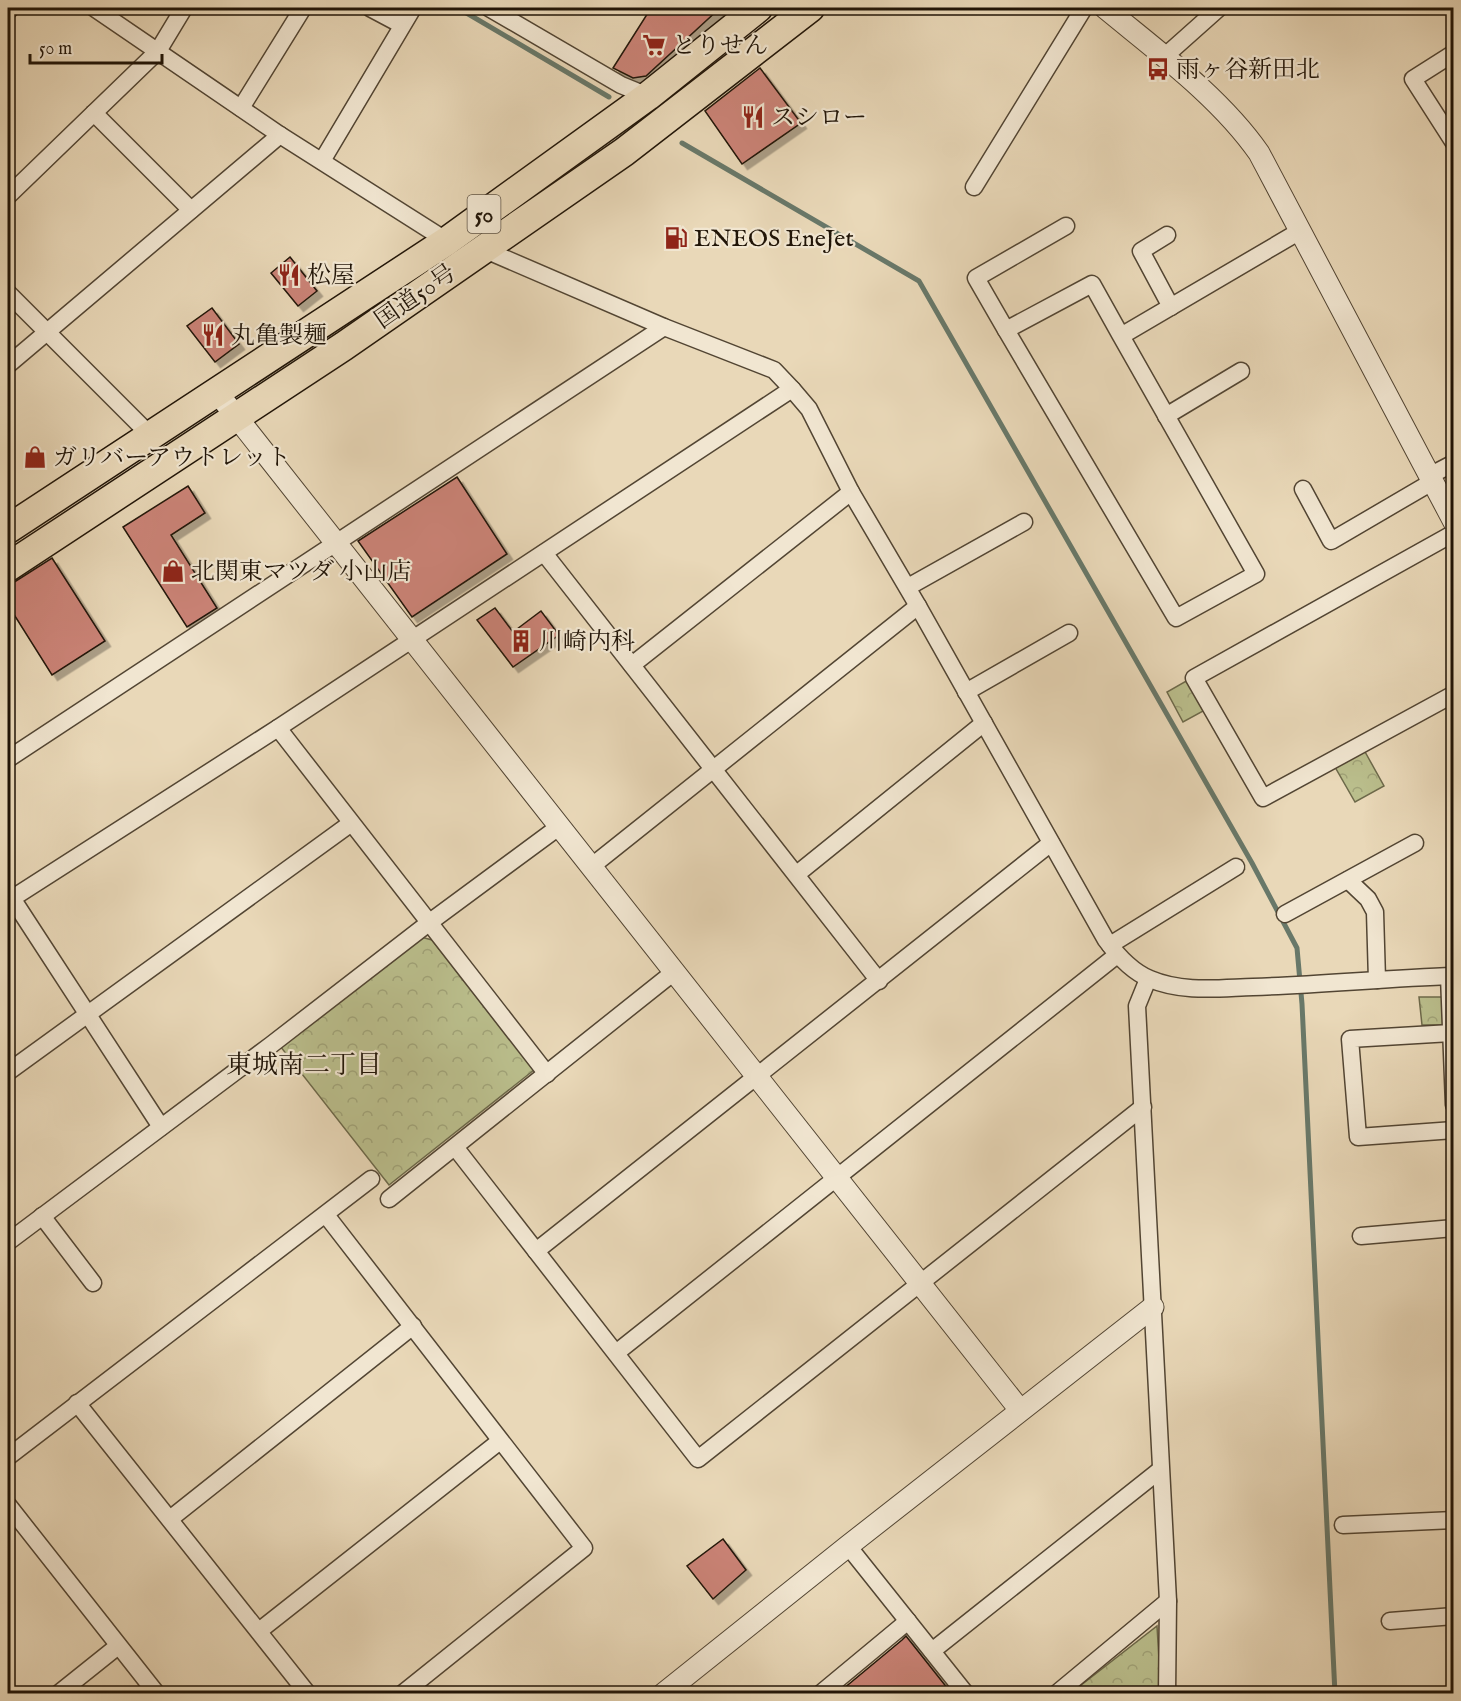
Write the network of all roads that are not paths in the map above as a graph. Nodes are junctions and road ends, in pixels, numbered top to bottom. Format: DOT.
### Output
graph roads {
  1 [pos="11,8"];
  2 [pos="94,8"];
  3 [pos="184,8"];
  4 [pos="303,8"];
  5 [pos="370,8"];
  6 [pos="412,8"];
  7 [pos="489,8"];
  8 [pos="758,8"];
  9 [pos="810,8"];
  10 [pos="1084,8"];
  11 [pos="1105,8"];
  12 [pos="1219,8"];
  13 [pos="8,11"];
  14 [pos="402,25"];
  15 [pos="158,51"];
  16 [pos="1454,53"];
  17 [pos="1164,57"];
  18 [pos="648,96"];
  19 [pos="241,108"];
  20 [pos="94,113"];
  21 [pos="280,135"];
  22 [pos="1454,143"];
  23 [pos="322,160"];
  24 [pos="974,187"];
  25 [pos="8,196"];
  26 [pos="191,210"];
  27 [pos="1065,226"];
  28 [pos="1300,231"];
  29 [pos="1167,235"];
  30 [pos="447,241"];
  31 [pos="483,249"];
  32 [pos="8,293"];
  33 [pos="1171,307"];
  34 [pos="664,327"];
  35 [pos="1005,330"];
  36 [pos="46,333"];
  37 [pos="1121,336"];
  38 [pos="8,365"];
  39 [pos="1241,371"];
  40 [pos="792,389"];
  41 [pos="216,391"];
  42 [pos="1166,416"];
  43 [pos="236,417"];
  44 [pos="150,435"];
  45 [pos="1454,463"];
  46 [pos="1431,479"];
  47 [pos="1302,489"];
  48 [pos="851,492"];
  49 [pos="1024,522"];
  50 [pos="1454,522"];
  51 [pos="8,529"];
  52 [pos="1454,533"];
  53 [pos="338,543"];
  54 [pos="544,553"];
  55 [pos="8,567"];
  56 [pos="908,588"];
  57 [pos="918,606"];
  58 [pos="1069,633"];
  59 [pos="411,639"];
  60 [pos="632,665"];
  61 [pos="966,692"];
  62 [pos="1454,694"];
  63 [pos="984,723"];
  64 [pos="278,728"];
  65 [pos="8,759"];
  66 [pos="713,769"];
  67 [pos="350,824"];
  68 [pos="560,826"];
  69 [pos="1051,843"];
  70 [pos="1414,843"];
  71 [pos="592,866"];
  72 [pos="1236,867"];
  73 [pos="797,874"];
  74 [pos="1348,880"];
  75 [pos="9,897"];
  76 [pos="1286,914"];
  77 [pos="429,922"];
  78 [pos="1114,950"];
  79 [pos="674,972"];
  80 [pos="1451,976"];
  81 [pos="1148,979"];
  82 [pos="1377,980"];
  83 [pos="879,981"];
  84 [pos="87,1015"];
  85 [pos="1451,1033"];
  86 [pos="8,1072"];
  87 [pos="547,1074"];
  88 [pos="758,1077"];
  89 [pos="1454,1105"];
  90 [pos="1143,1107"];
  91 [pos="161,1126"];
  92 [pos="1454,1130"];
  93 [pos="455,1146"];
  94 [pos="837,1178"];
  95 [pos="371,1179"];
  96 [pos="389,1199"];
  97 [pos="326,1215"];
  98 [pos="42,1216"];
  99 [pos="1454,1228"];
  100 [pos="1361,1236"];
  101 [pos="8,1242"];
  102 [pos="536,1251"];
  103 [pos="93,1283"];
  104 [pos="920,1284"];
  105 [pos="1153,1307"];
  106 [pos="413,1326"];
  107 [pos="616,1353"];
  108 [pos="77,1403"];
  109 [pos="1020,1410"];
  110 [pos="500,1441"];
  111 [pos="8,1457"];
  112 [pos="1160,1470"];
  113 [pos="8,1505"];
  114 [pos="170,1519"];
  115 [pos="1454,1520"];
  116 [pos="1343,1525"];
  117 [pos="848,1546"];
  118 [pos="1168,1601"];
  119 [pos="1454,1616"];
  120 [pos="908,1621"];
  121 [pos="1390,1621"];
  122 [pos="259,1631"];
  123 [pos="118,1646"];
  124 [pos="932,1651"];
  125 [pos="664,1693"];
  126 [pos="58,1694"];
  127 [pos="157,1694"];
  128 [pos="308,1694"];
  129 [pos="402,1694"];
  130 [pos="820,1694"];
  131 [pos="966,1694"];
  132 [pos="1056,1694"];
  133 [pos="1167,1694"];
  1 -- 13 [label="street"];
  2 -- 15 [label="street"];
  3 -- 15 [label="street"];
  4 -- 19 [label="street"];
  5 -- 14 [label="street"];
  6 -- 14 [label="street"];
  7 -- 18 [label="street"];
  8 -- 18 [label="highway, 国道50号 / 50"];
  9 -- 31 [label="highway, 国道50号 / 50"];
  10 -- 24 [label="street"];
  11 -- 17 [label="street"];
  12 -- 17 [label="street"];
  14 -- 23 [label="street"];
  15 -- 19 [label="street"];
  15 -- 20 [label="street"];
  16 -- 22 [label="street"];
  17 -- 28 [label="street"];
  18 -- 30 [label="highway, 国道50号 / 50"];
  19 -- 21 [label="street"];
  20 -- 25 [label="street"];
  20 -- 26 [label="street"];
  21 -- 23 [label="street"];
  21 -- 26 [label="street"];
  23 -- 30 [label="street"];
  26 -- 36 [label="street"];
  27 -- 35 [label="street"];
  28 -- 33 [label="street"];
  28 -- 46 [label="street"];
  29 -- 33 [label="street"];
  30 -- 41 [label="highway, 国道50号 / 50"];
  31 -- 34 [label="street"];
  31 -- 43 [label="highway, 国道50号 / 50"];
  32 -- 36 [label="street"];
  33 -- 37 [label="street"];
  34 -- 40 [label="street"];
  34 -- 53 [label="street"];
  35 -- 37 [label="street"];
  35 -- 42 [label="street"];
  36 -- 38 [label="street"];
  36 -- 44 [label="street"];
  37 -- 42 [label="street"];
  39 -- 42 [label="street"];
  40 -- 48 [label="street"];
  40 -- 54 [label="street"];
  41 -- 43 [label="street"];
  41 -- 44 [label="highway, 国道50号 / 50"];
  43 -- 53 [label="street"];
  43 -- 55 [label="highway, 国道50号 / 50"];
  44 -- 51 [label="highway, 国道50号 / 50"];
  45 -- 46 [label="street"];
  46 -- 47 [label="street"];
  46 -- 50 [label="street"];
  48 -- 56 [label="street"];
  48 -- 60 [label="street"];
  49 -- 56 [label="street"];
  52 -- 62 [label="street"];
  53 -- 59 [label="street"];
  53 -- 65 [label="street"];
  54 -- 59 [label="street"];
  54 -- 60 [label="street"];
  56 -- 57 [label="street"];
  57 -- 61 [label="street"];
  57 -- 66 [label="street"];
  58 -- 61 [label="street"];
  59 -- 64 [label="street"];
  59 -- 68 [label="street"];
  60 -- 66 [label="street"];
  61 -- 63 [label="street"];
  63 -- 69 [label="street"];
  63 -- 73 [label="street"];
  64 -- 67 [label="street"];
  64 -- 75 [label="street"];
  66 -- 71 [label="street"];
  66 -- 73 [label="street"];
  67 -- 77 [label="street"];
  67 -- 84 [label="street"];
  68 -- 71 [label="street"];
  68 -- 77 [label="street"];
  69 -- 78 [label="street"];
  69 -- 83 [label="street"];
  70 -- 74 [label="street"];
  71 -- 79 [label="street"];
  72 -- 78 [label="street"];
  73 -- 83 [label="street"];
  74 -- 76 [label="street"];
  74 -- 82 [label="street"];
  75 -- 84 [label="street"];
  77 -- 87 [label="street"];
  77 -- 91 [label="street"];
  78 -- 81 [label="street"];
  78 -- 94 [label="street"];
  79 -- 87 [label="street"];
  79 -- 88 [label="street"];
  80 -- 82 [label="street"];
  80 -- 85 [label="street"];
  81 -- 82 [label="street"];
  81 -- 90 [label="street"];
  83 -- 88 [label="street"];
  84 -- 86 [label="street"];
  84 -- 91 [label="street"];
  85 -- 89 [label="street"];
  85 -- 92 [label="street"];
  87 -- 93 [label="street"];
  88 -- 94 [label="street"];
  88 -- 102 [label="street"];
  90 -- 104 [label="street"];
  90 -- 105 [label="street"];
  91 -- 98 [label="street"];
  93 -- 96 [label="street"];
  93 -- 102 [label="street"];
  94 -- 104 [label="street"];
  94 -- 107 [label="street"];
  95 -- 97 [label="street"];
  97 -- 106 [label="street"];
  97 -- 108 [label="street"];
  98 -- 101 [label="street"];
  98 -- 103 [label="street"];
  99 -- 100 [label="street"];
  102 -- 107 [label="street"];
  104 -- 107 [label="street"];
  104 -- 109 [label="street"];
  105 -- 109 [label="street"];
  105 -- 112 [label="street"];
  106 -- 110 [label="street"];
  106 -- 114 [label="street"];
  108 -- 111 [label="street"];
  108 -- 114 [label="street"];
  109 -- 117 [label="street"];
  110 -- 122 [label="street"];
  110 -- 129 [label="street"];
  112 -- 118 [label="street"];
  112 -- 124 [label="street"];
  113 -- 123 [label="street"];
  114 -- 122 [label="street"];
  115 -- 116 [label="street"];
  117 -- 120 [label="street"];
  117 -- 125 [label="street"];
  118 -- 132 [label="street"];
  118 -- 133 [label="street"];
  119 -- 121 [label="street"];
  120 -- 124 [label="street"];
  120 -- 130 [label="street"];
  122 -- 128 [label="street"];
  123 -- 126 [label="street"];
  123 -- 127 [label="street"];
  124 -- 131 [label="street"];
}
